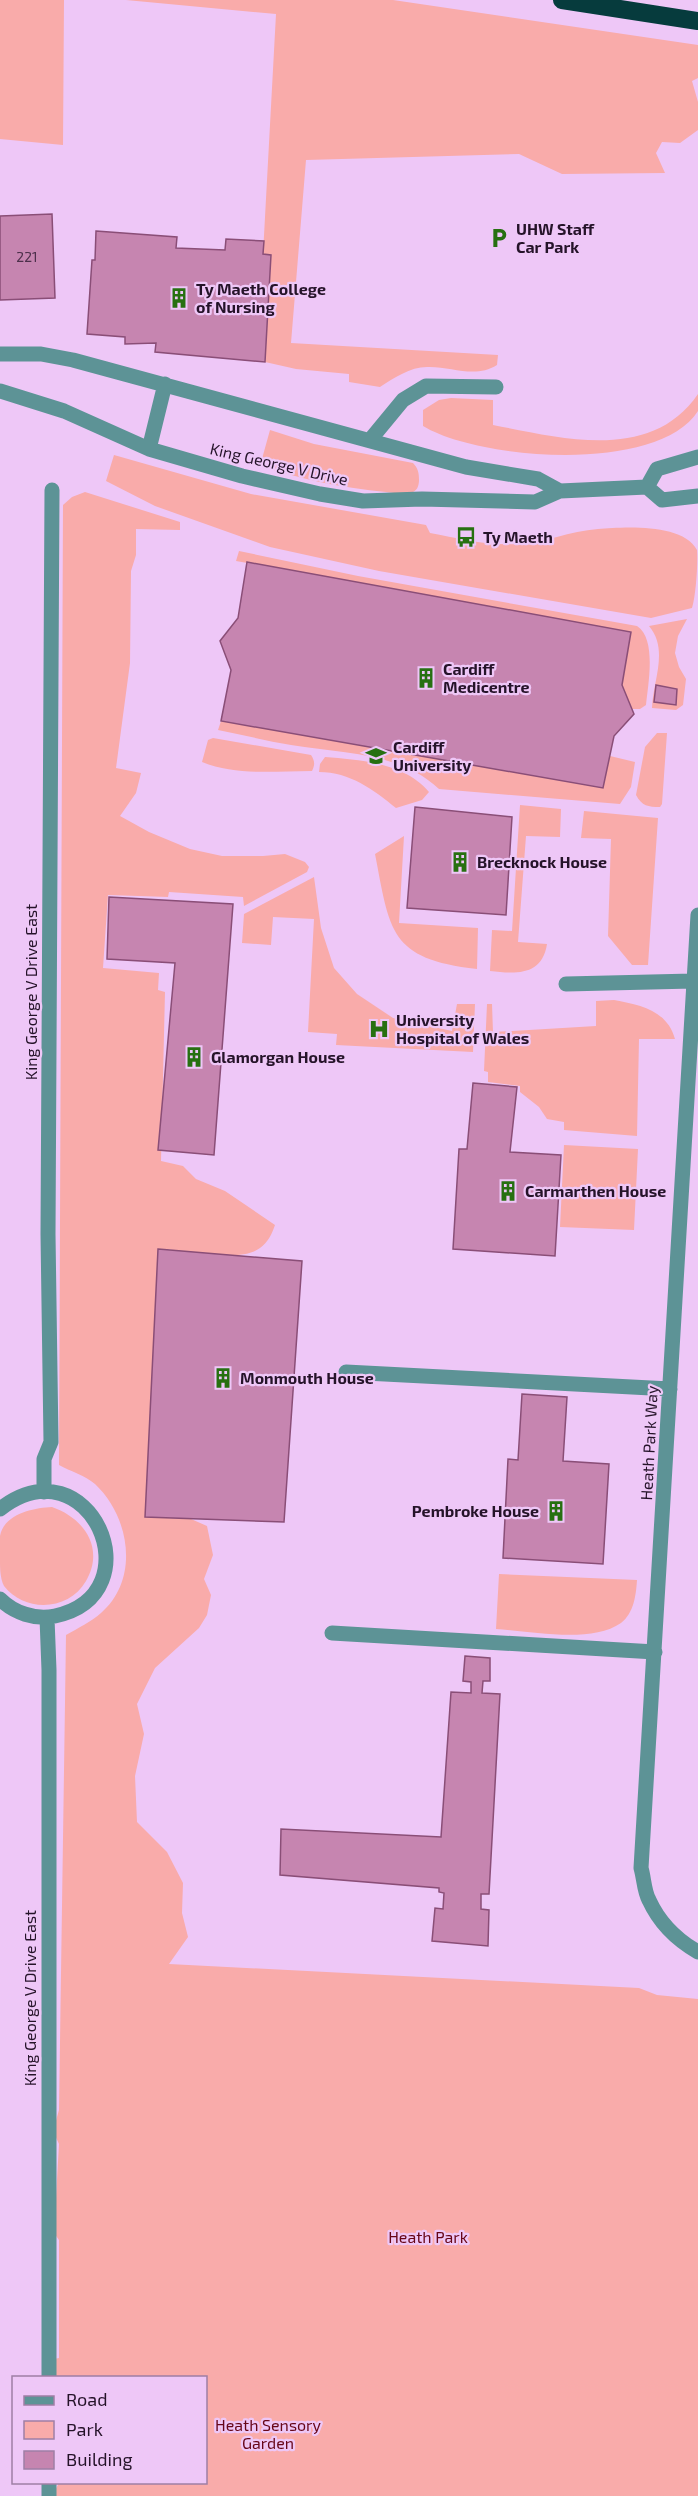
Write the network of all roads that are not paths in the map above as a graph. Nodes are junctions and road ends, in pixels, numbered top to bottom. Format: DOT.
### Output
graph roads {
  1 [pos="562,0"];
  2 [pos="698,21"];
  3 [pos="0,354"];
  4 [pos="165,384"];
  5 [pos="496,387"];
  6 [pos="0,392"];
  7 [pos="370,440"];
  8 [pos="149,449"];
  9 [pos="698,456"];
  10 [pos="647,487"];
  11 [pos="52,490"];
  12 [pos="560,491"];
  13 [pos="698,496"];
  14 [pos="698,915"];
  15 [pos="693,981"];
  16 [pos="566,984"];
  17 [pos="346,1372"];
  18 [pos="670,1389"];
  19 [pos="44,1492"];
  20 [pos="0,1509"];
  21 [pos="0,1599"];
  22 [pos="47,1618"];
  23 [pos="332,1633"];
  24 [pos="655,1652"];
  25 [pos="698,1952"];
  26 [pos="49,2376"];
  1 -- 2 [label="highway"];
  3 -- 4 [label="street, King George V Drive"];
  4 -- 7 [label="street, King George V Drive"];
  4 -- 8 [label="street"];
  5 -- 7 [label="street"];
  6 -- 8 [label="street, King George V Drive"];
  7 -- 12 [label="street, King George V Drive"];
  8 -- 12 [label="street, King George V Drive"];
  9 -- 10 [label="street"];
  10 -- 12 [label="street, King George V Drive"];
  10 -- 13 [label="street, King George V Drive"];
  11 -- 19 [label="street, King George V Drive East"];
  14 -- 15 [label="street, Heath Park Way"];
  15 -- 16 [label="street"];
  15 -- 18 [label="street, Heath Park Way"];
  17 -- 18 [label="street"];
  18 -- 24 [label="street, Heath Park Way"];
  19 -- 20 [label="street"];
  19 -- 22 [label="street"];
  21 -- 22 [label="street"];
  22 -- 26 [label="street, King George V Drive East"];
  23 -- 24 [label="street"];
  24 -- 25 [label="street, Heath Park Way"];
}
